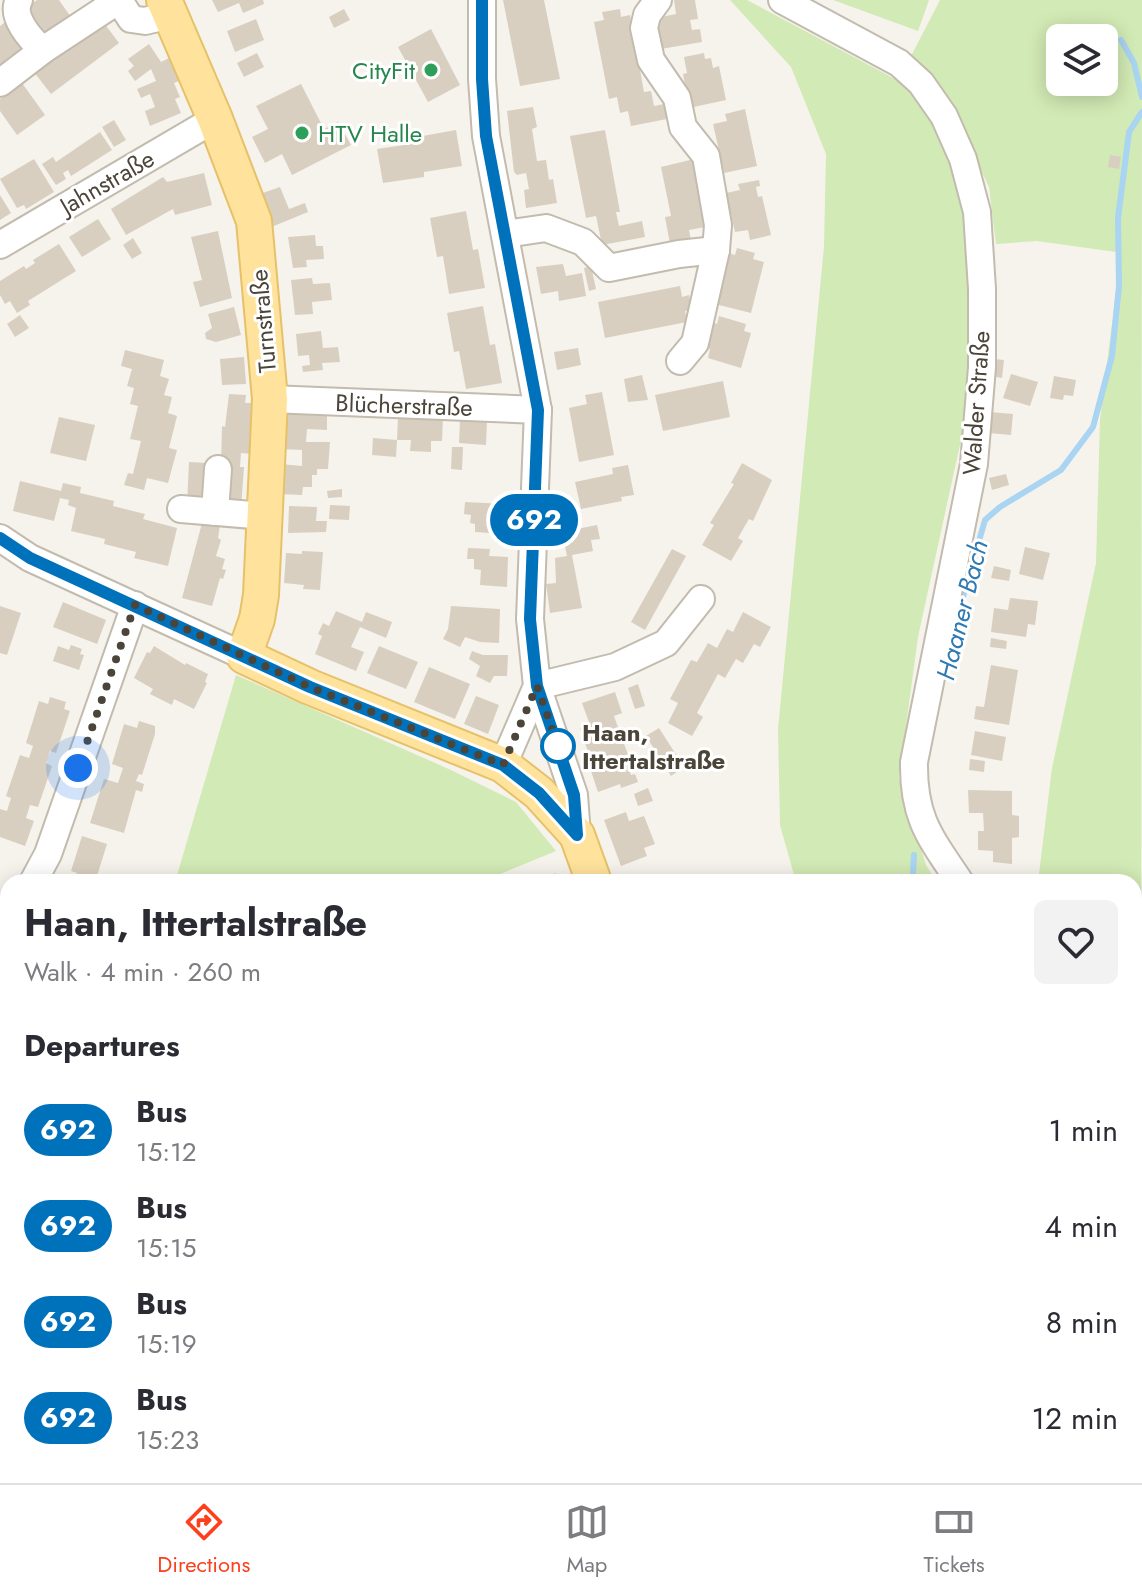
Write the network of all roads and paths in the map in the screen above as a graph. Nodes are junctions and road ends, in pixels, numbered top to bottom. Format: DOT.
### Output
graph roads {
  1 [pos="19,0"];
  2 [pos="482,0"];
  3 [pos="658,0"];
  4 [pos="782,0"];
  5 [pos="119,1"];
  6 [pos="167,7"];
  7 [pos="43,50"];
  8 [pos="0,83"];
  9 [pos="215,119"];
  10 [pos="505,234"];
  11 [pos="0,245"];
  12 [pos="716,250"];
  13 [pos="680,361"];
  14 [pos="270,399"];
  15 [pos="538,410"];
  16 [pos="218,469"];
  17 [pos="181,509"];
  18 [pos="215,512"];
  19 [pos="264,516"];
  20 [pos="0,538"];
  21 [pos="701,599"];
  22 [pos="135,605"];
  23 [pos="244,656"];
  24 [pos="537,686"];
  25 [pos="503,765"];
  26 [pos="577,835"];
  27 [pos="37,874"];
  28 [pos="591,874"];
  29 [pos="955,874"];
  1 -- 7 [label="street"];
  2 -- 10 [label="street"];
  3 -- 12 [label="street"];
  4 -- 29 [label="street, Walder Straße"];
  5 -- 6 [label="street"];
  5 -- 7 [label="street"];
  6 -- 9 [label="main road, Turnstraße"];
  7 -- 8 [label="street"];
  9 -- 11 [label="street, Jahnstraße"];
  9 -- 14 [label="main road, Turnstraße"];
  10 -- 12 [label="street"];
  10 -- 15 [label="street"];
  12 -- 13 [label="street"];
  14 -- 15 [label="street, Blücherstraße"];
  14 -- 19 [label="main road, Turnstraße"];
  15 -- 24 [label="street"];
  16 -- 18 [label="street"];
  17 -- 18 [label="street"];
  18 -- 19 [label="street"];
  19 -- 23 [label="main road, Turnstraße"];
  20 -- 22 [label="street"];
  21 -- 24 [label="street"];
  22 -- 23 [label="street"];
  22 -- 27 [label="street"];
  23 -- 25 [label="main road"];
  24 -- 25 [label="street"];
  24 -- 26 [label="street"];
  25 -- 26 [label="main road"];
  26 -- 28 [label="main road"];
}
